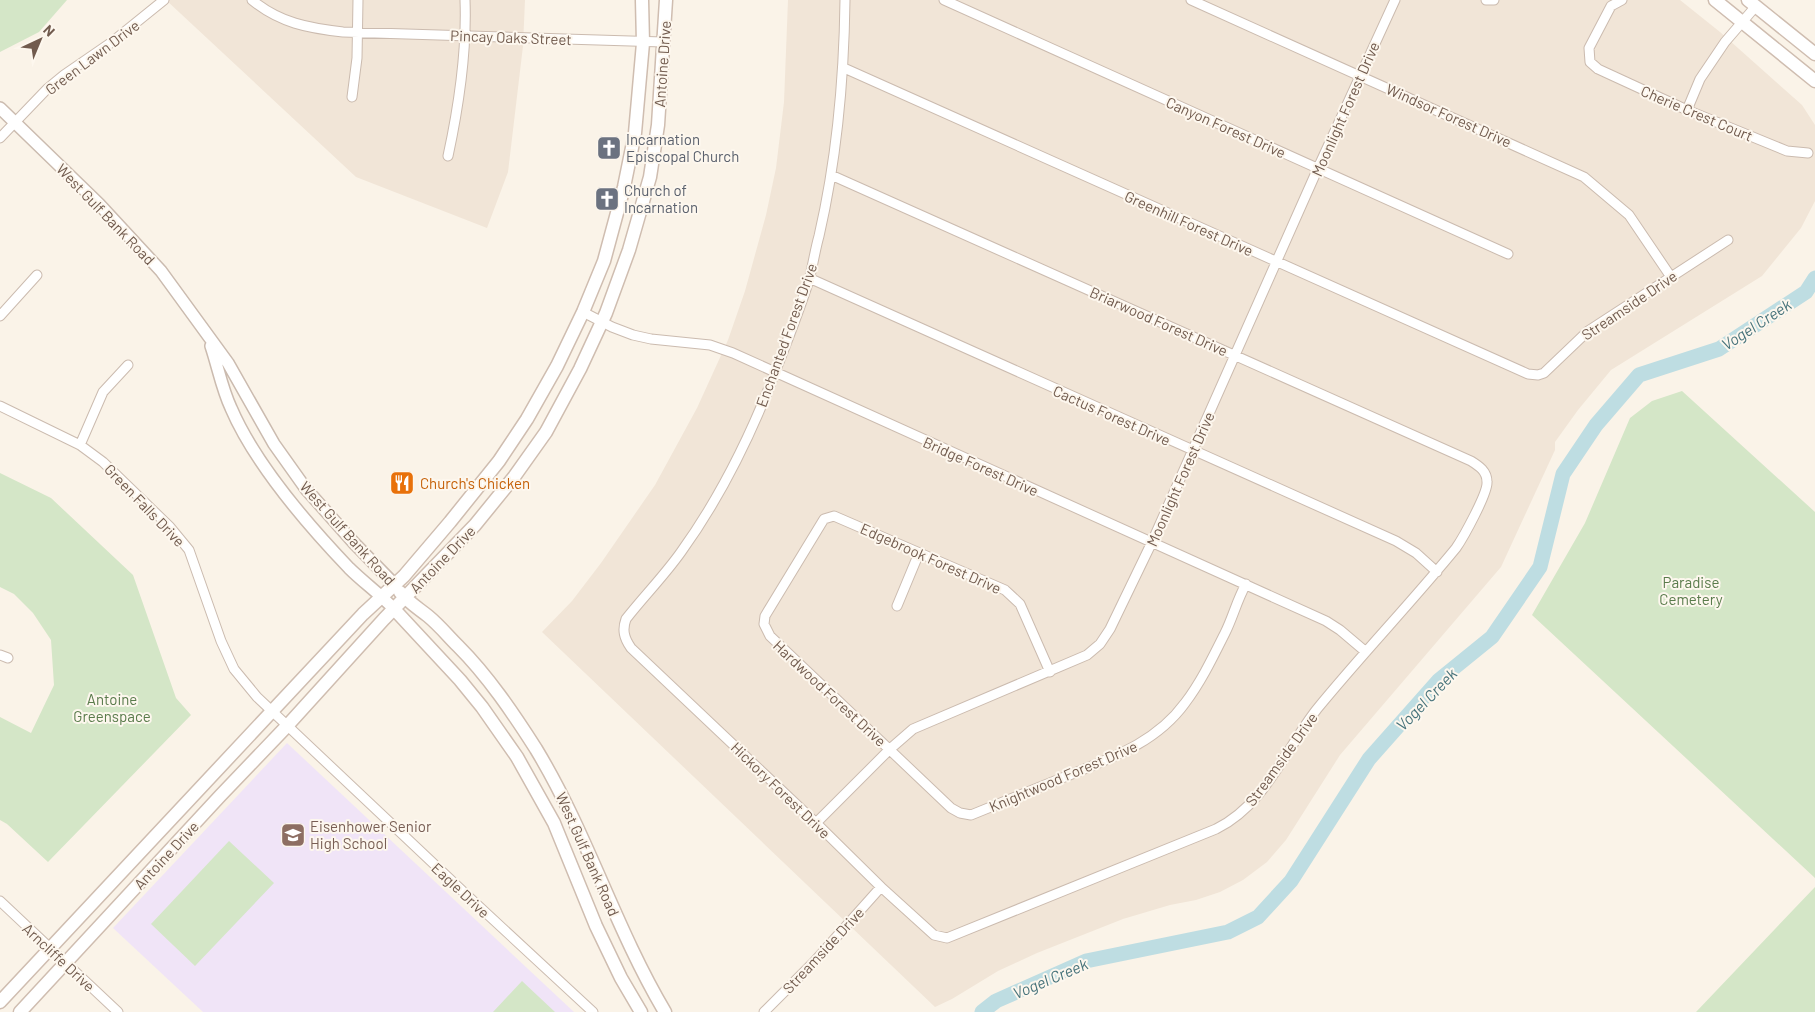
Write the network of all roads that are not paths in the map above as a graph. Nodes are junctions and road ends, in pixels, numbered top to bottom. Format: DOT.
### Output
graph roads {
  1 [pos="164,0"];
  2 [pos="252,0"];
  3 [pos="358,0"];
  4 [pos="465,0"];
  5 [pos="642,0"];
  6 [pos="666,0"];
  7 [pos="845,0"];
  8 [pos="944,0"];
  9 [pos="1191,0"];
  10 [pos="1395,0"];
  11 [pos="1486,0"];
  12 [pos="1494,0"];
  13 [pos="1622,0"];
  14 [pos="1715,0"];
  15 [pos="1752,3"];
  16 [pos="1742,22"];
  17 [pos="358,32"];
  18 [pos="465,35"];
  19 [pos="643,42"];
  20 [pos="663,42"];
  21 [pos="1815,54"];
  22 [pos="844,68"];
  23 [pos="1360,75"];
  24 [pos="1815,81"];
  25 [pos="352,97"];
  26 [pos="0,108"];
  27 [pos="1687,110"];
  28 [pos="15,122"];
  29 [pos="0,138"];
  30 [pos="1808,153"];
  31 [pos="448,156"];
  32 [pos="1318,168"];
  33 [pos="831,175"];
  34 [pos="1728,240"];
  35 [pos="1508,254"];
  36 [pos="1276,263"];
  37 [pos="37,275"];
  38 [pos="1671,277"];
  39 [pos="809,278"];
  40 [pos="583,312"];
  41 [pos="0,316"];
  42 [pos="602,322"];
  43 [pos="203,329"];
  44 [pos="1235,355"];
  45 [pos="128,365"];
  46 [pos="775,373"];
  47 [pos="1535,375"];
  48 [pos="0,406"];
  49 [pos="80,445"];
  50 [pos="1192,451"];
  51 [pos="1485,472"];
  52 [pos="306,488"];
  53 [pos="291,501"];
  54 [pos="824,519"];
  55 [pos="1152,542"];
  56 [pos="919,553"];
  57 [pos="1437,572"];
  58 [pos="394,584"];
  59 [pos="1246,584"];
  60 [pos="382,596"];
  61 [pos="405,598"];
  62 [pos="897,606"];
  63 [pos="394,609"];
  64 [pos="623,632"];
  65 [pos="460,648"];
  66 [pos="1366,652"];
  67 [pos="444,662"];
  68 [pos="1050,672"];
  69 [pos="500,697"];
  70 [pos="482,707"];
  71 [pos="271,711"];
  72 [pos="287,726"];
  73 [pos="890,750"];
  74 [pos="971,815"];
  75 [pos="816,822"];
  76 [pos="142,851"];
  77 [pos="156,865"];
  78 [pos="881,887"];
  79 [pos="99,896"];
  80 [pos="0,901"];
  81 [pos="114,911"];
  82 [pos="947,938"];
  83 [pos="50,948"];
  84 [pos="633,954"];
  85 [pos="614,962"];
  86 [pos="66,963"];
  87 [pos="0,1002"];
  88 [pos="20,1012"];
  89 [pos="118,1012"];
  90 [pos="593,1012"];
  91 [pos="641,1012"];
  92 [pos="665,1012"];
  93 [pos="764,1012"];
  1 -- 28 [label="street, Green Lawn Drive"];
  2 -- 17 [label="street, Pincay Oaks Street"];
  3 -- 17 [label="street"];
  4 -- 18 [label="street"];
  5 -- 19 [label="main road, Antoine Drive"];
  6 -- 20 [label="main road, Antoine Drive"];
  7 -- 22 [label="street, Enchanted Forest Drive"];
  8 -- 32 [label="street, Canyon Forest Drive"];
  9 -- 23 [label="street, Windsor Forest Drive"];
  10 -- 23 [label="street, Moonlight Forest Drive"];
  11 -- 12 [label="street"];
  13 -- 27 [label="street, Cherie Crest Court"];
  14 -- 16 [label="main road"];
  15 -- 16 [label="street"];
  15 -- 21 [label="main road"];
  16 -- 24 [label="main road"];
  16 -- 27 [label="street"];
  17 -- 18 [label="street, Pincay Oaks Street"];
  17 -- 25 [label="street"];
  18 -- 19 [label="street, Pincay Oaks Street"];
  18 -- 31 [label="street"];
  19 -- 20 [label="street, Pincay Oaks Street"];
  19 -- 40 [label="main road, Antoine Drive"];
  20 -- 42 [label="main road, Antoine Drive"];
  22 -- 33 [label="street, Enchanted Forest Drive"];
  22 -- 36 [label="street, Greenhill Forest Drive"];
  23 -- 32 [label="street, Moonlight Forest Drive"];
  23 -- 38 [label="street, Windsor Forest Drive"];
  26 -- 28 [label="street, West Gulf Bank Road"];
  27 -- 30 [label="street, Cherie Crest Court"];
  28 -- 29 [label="street, Green Lawn Drive"];
  28 -- 43 [label="street, West Gulf Bank Road"];
  32 -- 35 [label="street, Canyon Forest Drive"];
  32 -- 36 [label="street, Moonlight Forest Drive"];
  33 -- 39 [label="street, Enchanted Forest Drive"];
  33 -- 44 [label="street, Briarwood Forest Drive"];
  34 -- 38 [label="street, Streamside Drive"];
  36 -- 44 [label="street, Moonlight Forest Drive"];
  36 -- 47 [label="street, Greenhill Forest Drive"];
  37 -- 41 [label="street"];
  38 -- 47 [label="street, Streamside Drive"];
  39 -- 46 [label="street, Enchanted Forest Drive"];
  39 -- 50 [label="street, Cactus Forest Drive"];
  40 -- 42 [label="street, Bridge Forest Drive"];
  40 -- 58 [label="main road, Antoine Drive"];
  42 -- 46 [label="street, Bridge Forest Drive"];
  42 -- 61 [label="main road, Antoine Drive"];
  43 -- 52 [label="street, West Gulf Bank Road"];
  43 -- 53 [label="street, West Gulf Bank Road"];
  44 -- 50 [label="street, Moonlight Forest Drive"];
  44 -- 51 [label="street, Briarwood Forest Drive"];
  45 -- 49 [label="street"];
  46 -- 55 [label="street, Bridge Forest Drive"];
  46 -- 64 [label="street, Enchanted Forest Drive"];
  48 -- 49 [label="street, Green Falls Drive"];
  49 -- 71 [label="street, Green Falls Drive"];
  50 -- 55 [label="street, Moonlight Forest Drive"];
  50 -- 57 [label="street, Cactus Forest Drive"];
  51 -- 57 [label="street, Streamside Drive"];
  52 -- 53 [label="street"];
  52 -- 58 [label="street, West Gulf Bank Road"];
  53 -- 60 [label="street, West Gulf Bank Road"];
  54 -- 56 [label="street, Edgebrook Forest Drive"];
  54 -- 73 [label="street, Hardwood Forest Drive"];
  55 -- 59 [label="street, Bridge Forest Drive"];
  55 -- 68 [label="street, Moonlight Forest Drive"];
  56 -- 62 [label="street"];
  56 -- 68 [label="street, Edgebrook Forest Drive"];
  57 -- 66 [label="street, Streamside Drive"];
  58 -- 60 [label="main road, Antoine Drive"];
  58 -- 61 [label="main road, West Gulf Bank Road"];
  59 -- 66 [label="street, Bridge Forest Drive"];
  59 -- 74 [label="street, Knightwood Forest Drive"];
  60 -- 63 [label="street, West Gulf Bank Road"];
  60 -- 71 [label="main road, Antoine Drive"];
  61 -- 63 [label="main road, Antoine Drive"];
  61 -- 65 [label="main road, West Gulf Bank Road"];
  63 -- 67 [label="main road, West Gulf Bank Road"];
  63 -- 72 [label="main road, Antoine Drive"];
  64 -- 75 [label="street, Hickory Forest Drive"];
  65 -- 67 [label="main road"];
  65 -- 69 [label="main road, West Gulf Bank Road"];
  66 -- 82 [label="street, Streamside Drive"];
  67 -- 70 [label="main road, West Gulf Bank Road"];
  68 -- 73 [label="street, Moonlight Forest Drive"];
  69 -- 70 [label="main road"];
  69 -- 84 [label="main road, West Gulf Bank Road"];
  70 -- 85 [label="main road, West Gulf Bank Road"];
  71 -- 72 [label="street, Green Falls Drive"];
  71 -- 76 [label="main road, Antoine Drive"];
  72 -- 77 [label="main road, Antoine Drive"];
  72 -- 90 [label="street, Eagle Drive"];
  73 -- 74 [label="street, Hardwood Forest Drive"];
  73 -- 75 [label="street, Moonlight Forest Drive"];
  75 -- 78 [label="street, Hickory Forest Drive"];
  76 -- 77 [label="main road"];
  76 -- 79 [label="main road, Antoine Drive"];
  77 -- 81 [label="main road, Antoine Drive"];
  78 -- 82 [label="street, Hickory Forest Drive"];
  78 -- 93 [label="street, Streamside Drive"];
  79 -- 81 [label="main road"];
  79 -- 83 [label="main road, Antoine Drive"];
  80 -- 83 [label="street, Arncliffe Drive"];
  81 -- 86 [label="main road, Antoine Drive"];
  83 -- 86 [label="street, Arncliffe Drive"];
  83 -- 87 [label="main road, Antoine Drive"];
  84 -- 85 [label="main road"];
  84 -- 92 [label="main road, West Gulf Bank Road"];
  85 -- 91 [label="main road, West Gulf Bank Road"];
  86 -- 88 [label="main road, Antoine Drive"];
  86 -- 89 [label="street, Arncliffe Drive"];
}
